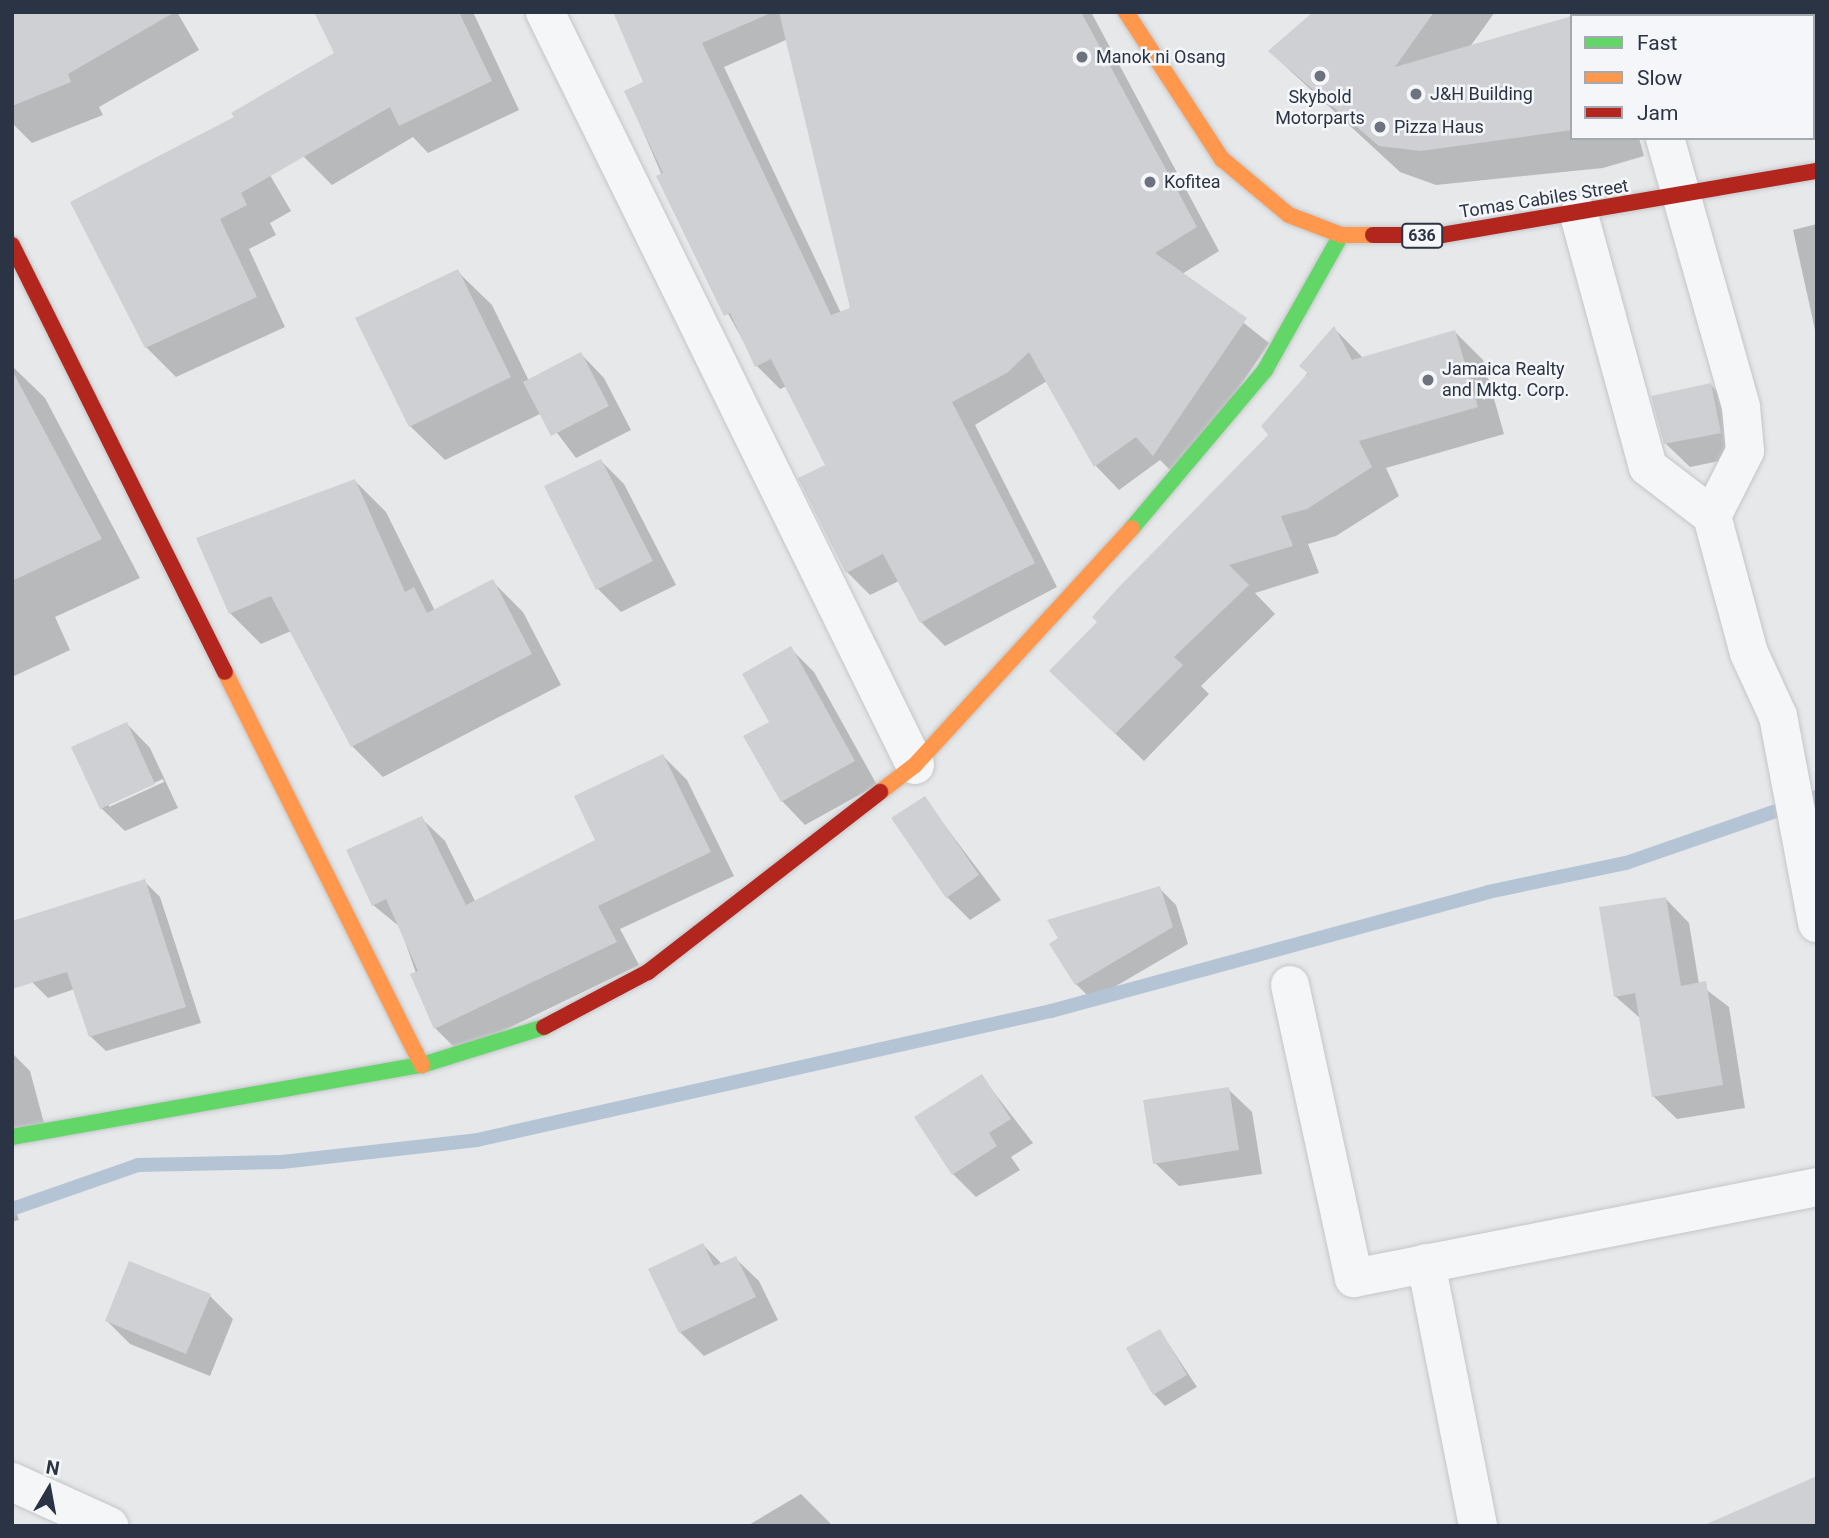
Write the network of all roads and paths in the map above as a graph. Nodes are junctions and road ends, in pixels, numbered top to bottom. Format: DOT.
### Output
graph roads {
  1 [pos="545,12"];
  2 [pos="1126,12"];
  3 [pos="1666,140"];
  4 [pos="1817,171"];
  5 [pos="1683,195"];
  6 [pos="1579,215"];
  7 [pos="1341,235"];
  8 [pos="12,245"];
  9 [pos="1712,516"];
  10 [pos="915,765"];
  11 [pos="1817,923"];
  12 [pos="1290,985"];
  13 [pos="422,1065"];
  14 [pos="12,1137"];
  15 [pos="1817,1186"];
  16 [pos="1426,1264"];
  17 [pos="12,1482"];
  18 [pos="109,1526"];
  19 [pos="1478,1526"];
  1 -- 10 [label="street"];
  2 -- 7 [label="street, Tomas Cabiles Street / 636"];
  3 -- 5 [label="street"];
  4 -- 5 [label="street, Tomas Cabiles Street / 636"];
  5 -- 6 [label="street, Tomas Cabiles Street / 636"];
  5 -- 9 [label="street"];
  6 -- 7 [label="street, Tomas Cabiles Street / 636"];
  6 -- 9 [label="street"];
  7 -- 10 [label="street"];
  8 -- 13 [label="street"];
  9 -- 11 [label="street"];
  10 -- 13 [label="street"];
  12 -- 16 [label="street"];
  13 -- 14 [label="street"];
  15 -- 16 [label="street"];
  16 -- 19 [label="street"];
  17 -- 18 [label="street"];
}
